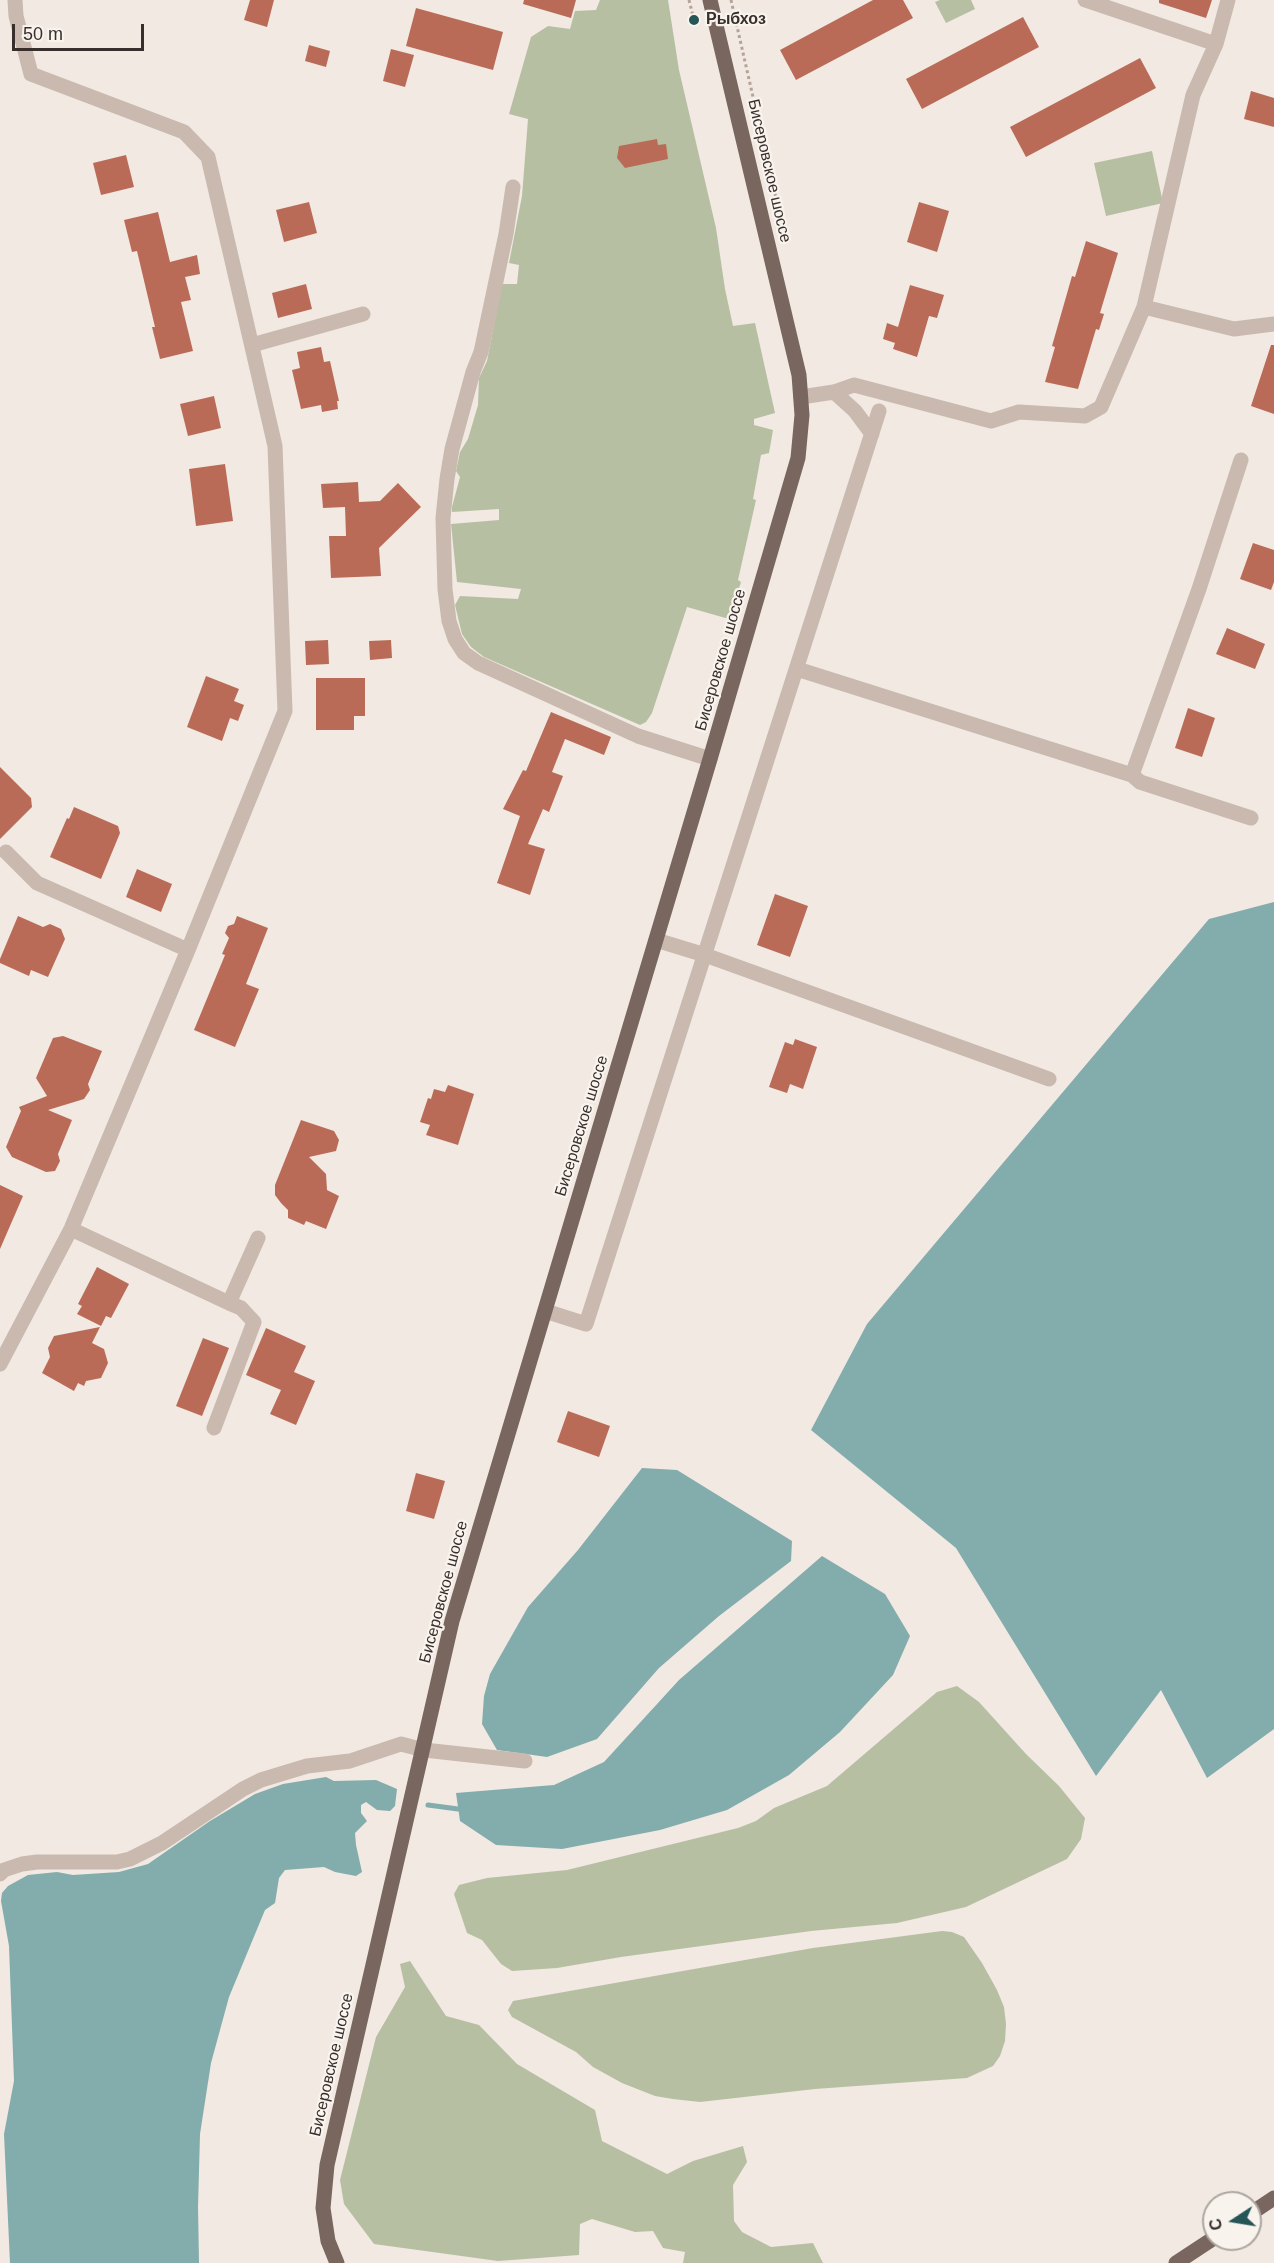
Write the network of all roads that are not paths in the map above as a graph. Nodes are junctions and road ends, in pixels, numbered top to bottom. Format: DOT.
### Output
graph roads {
  1 [pos="15,0"];
  2 [pos="710,0"];
  3 [pos="1084,0"];
  4 [pos="1228,0"];
  5 [pos="1216,44"];
  6 [pos="513,187"];
  7 [pos="1144,307"];
  8 [pos="363,314"];
  9 [pos="1274,324"];
  10 [pos="252,345"];
  11 [pos="834,392"];
  12 [pos="801,397"];
  13 [pos="879,411"];
  14 [pos="872,434"];
  15 [pos="1241,460"];
  16 [pos="796,669"];
  17 [pos="710,759"];
  18 [pos="1132,775"];
  19 [pos="1251,818"];
  20 [pos="6,852"];
  21 [pos="657,940"];
  22 [pos="188,950"];
  23 [pos="705,955"];
  24 [pos="1048,1079"];
  25 [pos="70,1229"];
  26 [pos="258,1238"];
  27 [pos="229,1303"];
  28 [pos="545,1311"];
  29 [pos="0,1364"];
  30 [pos="214,1428"];
  31 [pos="424,1750"];
  32 [pos="525,1761"];
  33 [pos="0,1874"];
  34 [pos="1202,2246"];
  35 [pos="337,2263"];
  36 [pos="1176,2263"];
  1 -- 10 [label="lane"];
  2 -- 12 [label="main road, Бисеровское шоссе"];
  3 -- 5 [label="lane"];
  4 -- 5 [label="lane"];
  5 -- 7 [label="lane"];
  6 -- 17 [label="lane"];
  7 -- 9 [label="lane"];
  7 -- 11 [label="lane"];
  8 -- 10 [label="lane"];
  10 -- 22 [label="lane"];
  11 -- 12 [label="lane"];
  11 -- 14 [label="lane"];
  12 -- 17 [label="main road, Бисеровское шоссе"];
  13 -- 14 [label="lane"];
  14 -- 16 [label="lane"];
  15 -- 18 [label="lane"];
  16 -- 18 [label="lane"];
  16 -- 23 [label="lane"];
  17 -- 21 [label="main road, Бисеровское шоссе"];
  18 -- 19 [label="lane"];
  20 -- 22 [label="lane"];
  21 -- 23 [label="lane"];
  21 -- 28 [label="main road, Бисеровское шоссе"];
  22 -- 25 [label="lane"];
  23 -- 24 [label="lane"];
  23 -- 28 [label="lane"];
  25 -- 27 [label="lane"];
  25 -- 29 [label="lane"];
  26 -- 27 [label="lane"];
  27 -- 30 [label="lane"];
  28 -- 31 [label="main road, Бисеровское шоссе"];
  31 -- 32 [label="lane"];
  31 -- 33 [label="lane"];
  31 -- 35 [label="main road, Бисеровское шоссе"];
  34 -- 36 [label="main road"];
}
